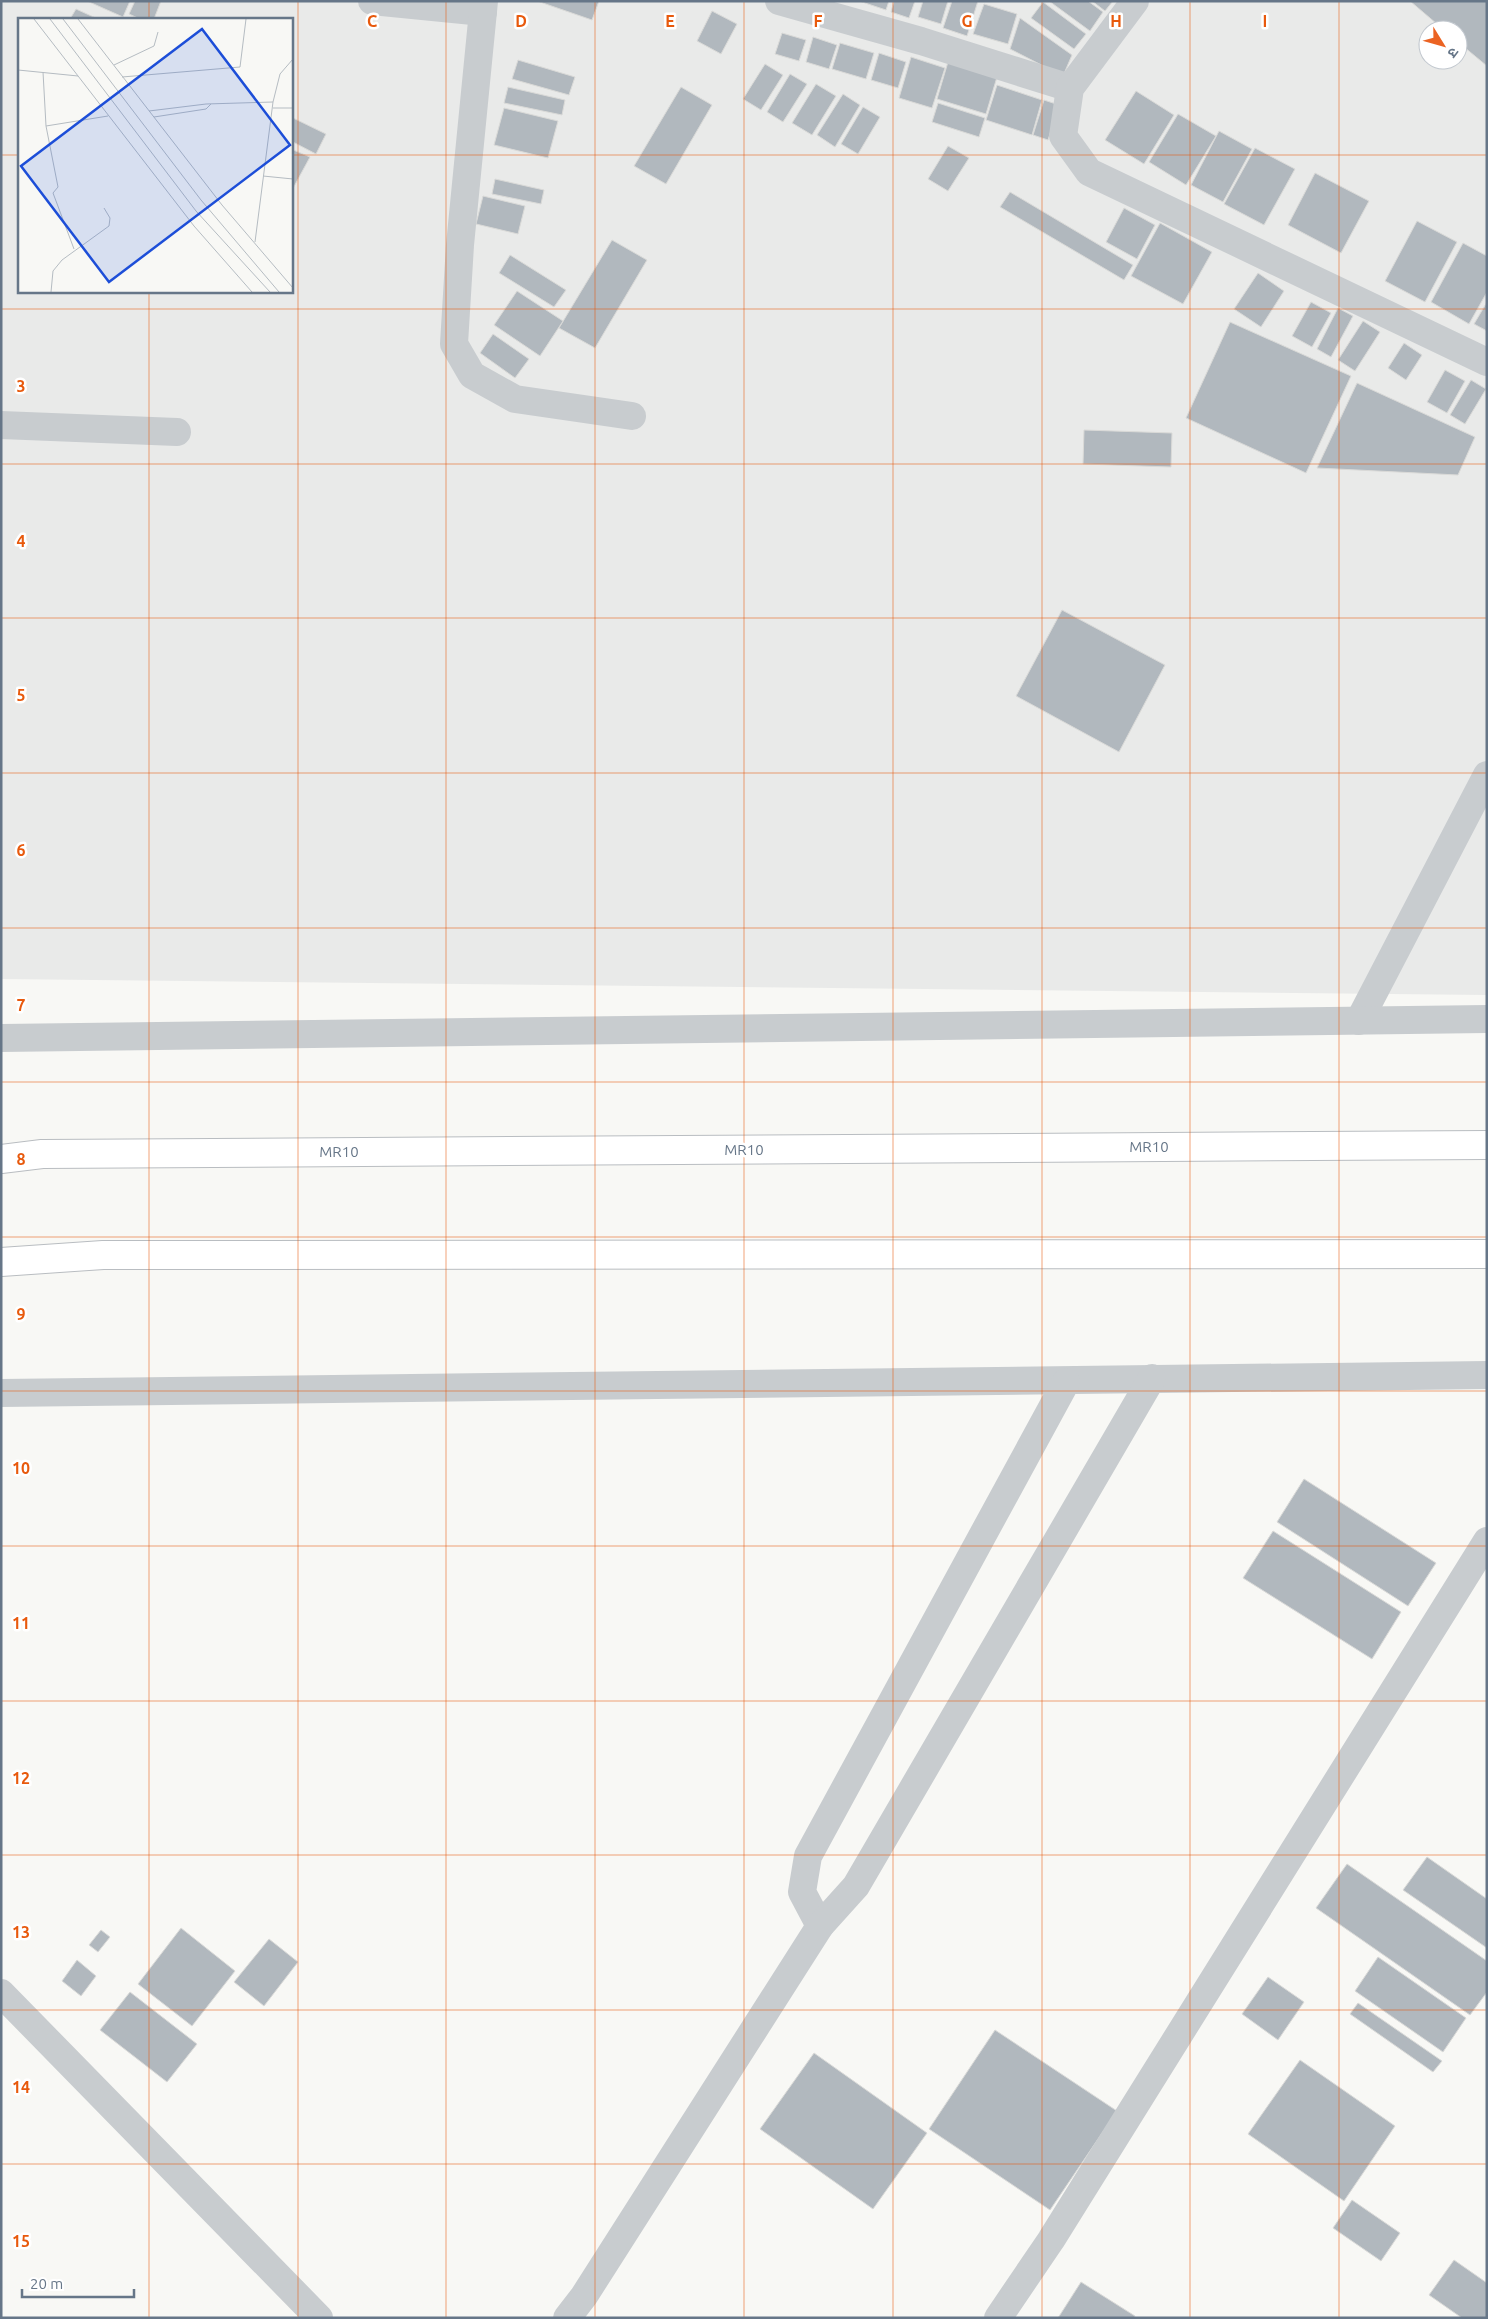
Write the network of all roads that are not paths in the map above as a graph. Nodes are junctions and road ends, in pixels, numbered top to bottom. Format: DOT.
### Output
graph roads {
  1 [pos="372,1"];
  2 [pos="779,1"];
  3 [pos="1135,1"];
  4 [pos="484,6"];
  5 [pos="1070,88"];
  6 [pos="1487,362"];
  7 [pos="632,416"];
  8 [pos="1,425"];
  9 [pos="177,432"];
  10 [pos="1487,775"];
  11 [pos="1487,1019"];
  12 [pos="1360,1021"];
  13 [pos="1,1038"];
  14 [pos="1487,1145"];
  15 [pos="1,1159"];
  16 [pos="1487,1254"];
  17 [pos="1,1262"];
  18 [pos="1487,1375"];
  19 [pos="1152,1378"];
  20 [pos="1066,1382"];
  21 [pos="1,1393"];
  22 [pos="1487,1541"];
  23 [pos="820,1926"];
  24 [pos="1,1993"];
  25 [pos="319,2318"];
  26 [pos="567,2318"];
  27 [pos="998,2318"];
  1 -- 4 [label="street"];
  2 -- 5 [label="street"];
  3 -- 5 [label="street"];
  4 -- 7 [label="street"];
  5 -- 6 [label="street"];
  8 -- 9 [label="street"];
  10 -- 12 [label="street"];
  11 -- 12 [label="street"];
  12 -- 13 [label="street"];
  14 -- 15 [label="main road, MR10"];
  16 -- 17 [label="main road"];
  18 -- 19 [label="street"];
  19 -- 20 [label="street"];
  19 -- 23 [label="street"];
  20 -- 21 [label="street"];
  20 -- 23 [label="street"];
  22 -- 27 [label="street"];
  23 -- 26 [label="street"];
  24 -- 25 [label="street"];
}
